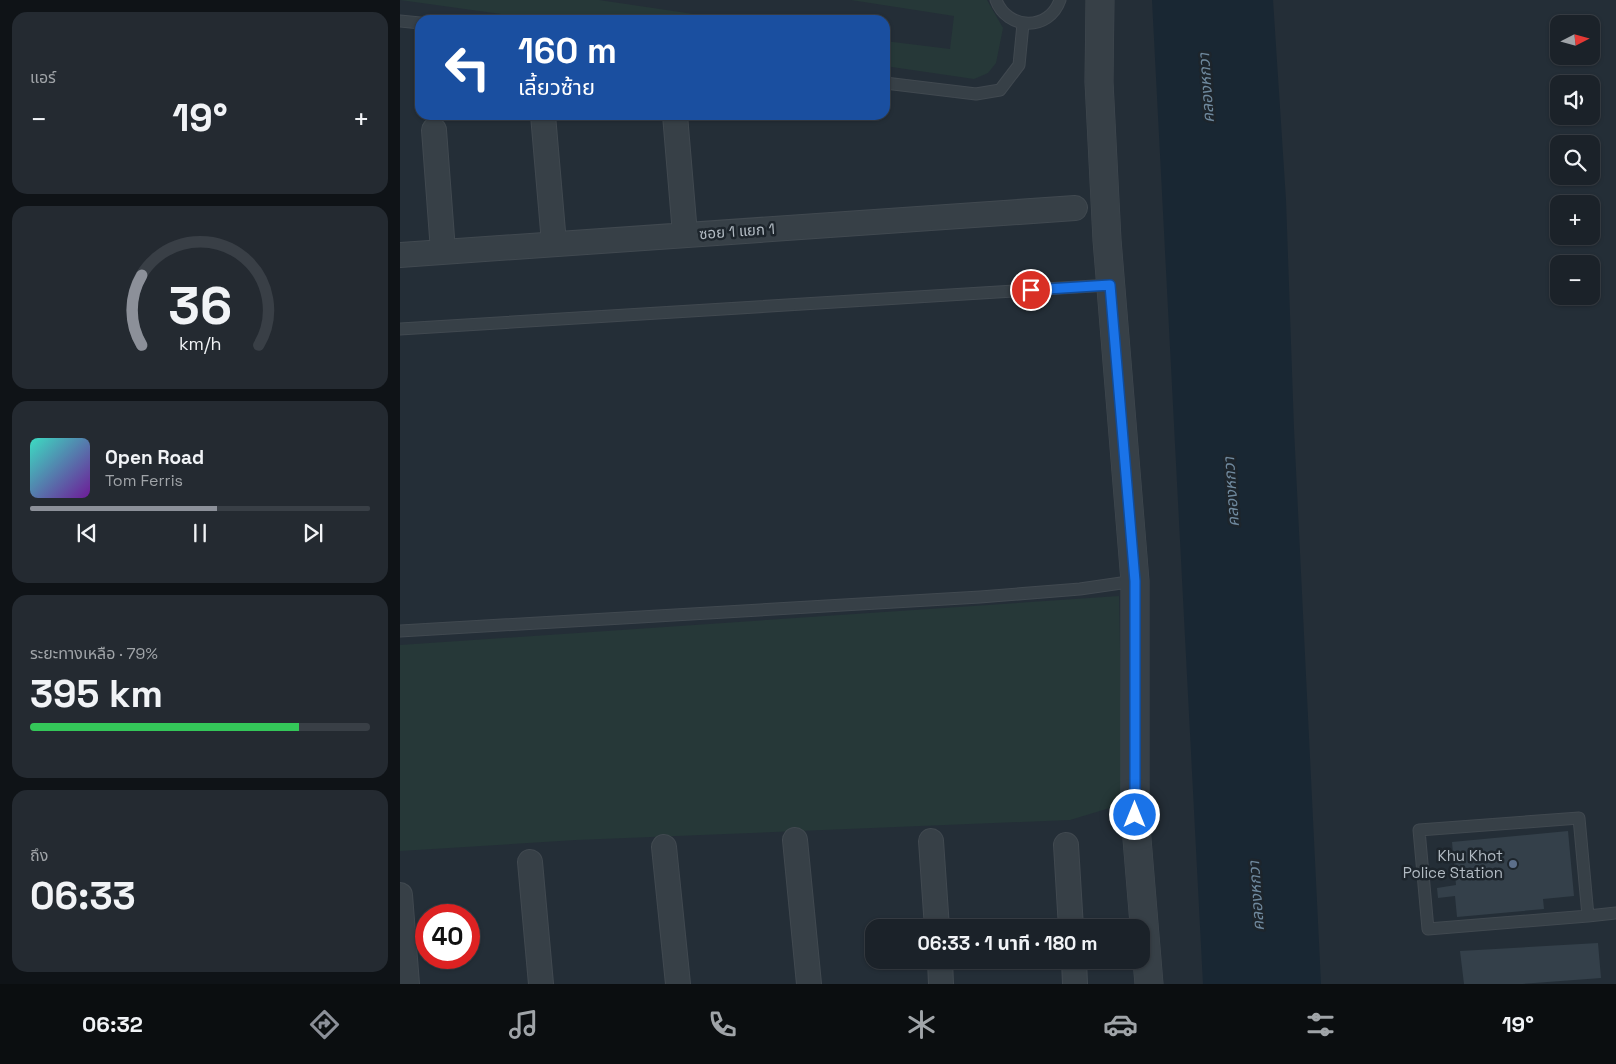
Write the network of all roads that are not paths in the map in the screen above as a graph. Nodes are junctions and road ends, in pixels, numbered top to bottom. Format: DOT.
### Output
graph roads {
  1 [pos="996,0"];
  2 [pos="1060,0"];
  3 [pos="1100,0"];
  4 [pos="400,20"];
  5 [pos="415,22"];
  6 [pos="1023,24"];
  7 [pos="890,84"];
  8 [pos="543,120"];
  9 [pos="675,120"];
  10 [pos="434,130"];
  11 [pos="1075,208"];
  12 [pos="685,234"];
  13 [pos="554,243"];
  14 [pos="443,251"];
  15 [pos="400,255"];
  16 [pos="1110,285"];
  17 [pos="400,329"];
  18 [pos="1135,581"];
  19 [pos="400,632"];
  20 [pos="795,840"];
  21 [pos="931,840"];
  22 [pos="1066,845"];
  23 [pos="664,847"];
  24 [pos="530,862"];
  25 [pos="400,895"];
  26 [pos="1616,913"];
  27 [pos="1588,916"];
  28 [pos="936,919"];
  29 [pos="1071,919"];
  30 [pos="940,969"];
  31 [pos="1074,969"];
  32 [pos="407,984"];
  33 [pos="541,984"];
  34 [pos="678,984"];
  35 [pos="809,984"];
  36 [pos="941,984"];
  37 [pos="1075,984"];
  38 [pos="1148,984"];
  1 -- 6 [label="lane"];
  2 -- 6 [label="lane"];
  3 -- 16 [label="street"];
  4 -- 5 [label="lane"];
  6 -- 7 [label="lane"];
  8 -- 13 [label="street"];
  9 -- 12 [label="street"];
  10 -- 14 [label="street"];
  11 -- 12 [label="street, ซอย 1 แยก 1"];
  12 -- 13 [label="street, ซอย 1 แยก 1"];
  13 -- 14 [label="street, ซอย 1 แยก 1"];
  14 -- 15 [label="street, ซอย 1 แยก 1"];
  16 -- 17 [label="lane"];
  16 -- 18 [label="street"];
  18 -- 19 [label="lane"];
  18 -- 38 [label="street"];
  20 -- 35 [label="street"];
  21 -- 28 [label="street"];
  22 -- 29 [label="street"];
  23 -- 34 [label="street"];
  24 -- 33 [label="street"];
  25 -- 32 [label="street"];
  26 -- 27 [label="lane"];
  27 -- 27 [label="lane"];
  30 -- 36 [label="street"];
  31 -- 37 [label="street"];
}
